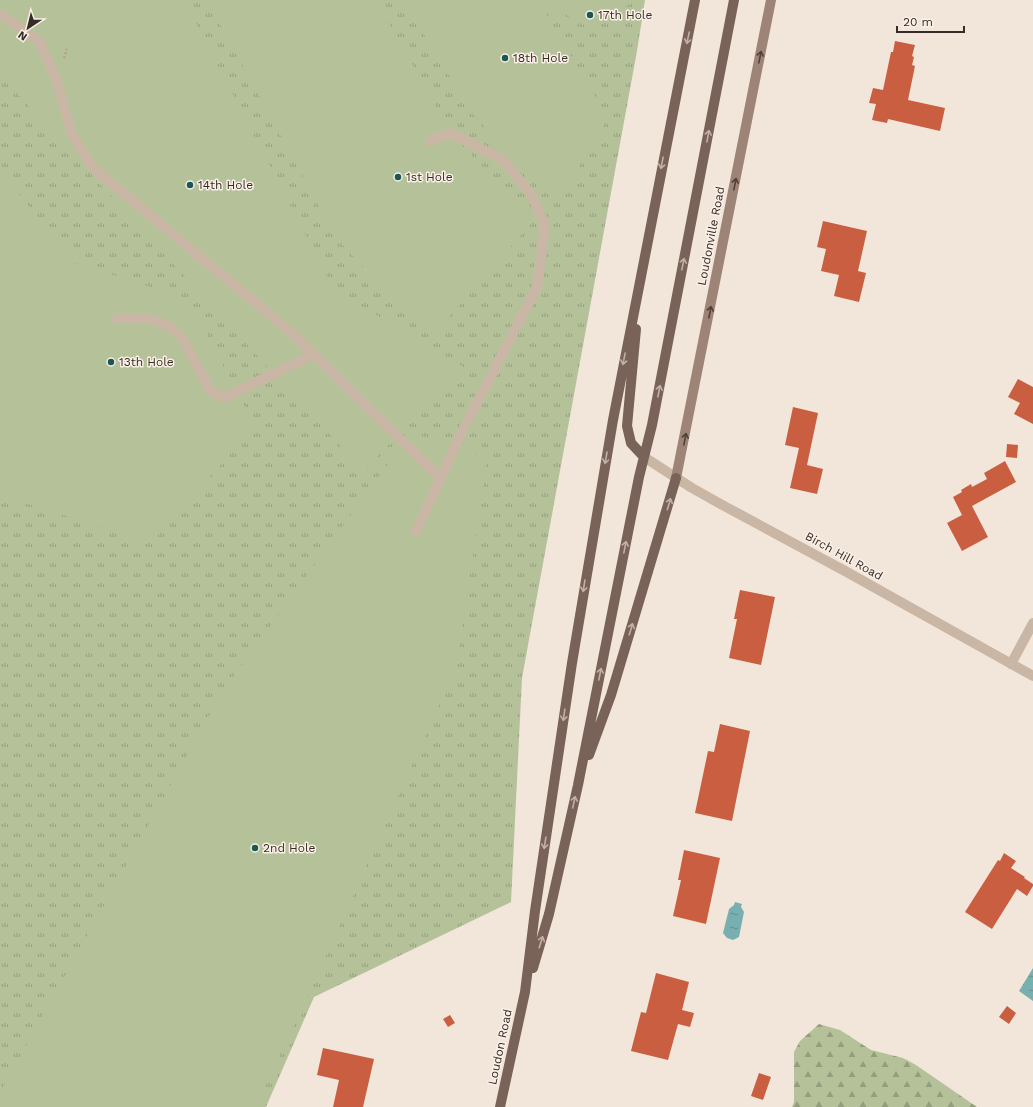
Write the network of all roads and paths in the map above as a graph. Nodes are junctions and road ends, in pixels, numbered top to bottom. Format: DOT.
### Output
graph roads {
  1 [pos="695,0"];
  2 [pos="734,0"];
  3 [pos="771,0"];
  4 [pos="0,14"];
  5 [pos="430,141"];
  6 [pos="642,266"];
  7 [pos="117,319"];
  8 [pos="314,354"];
  9 [pos="644,457"];
  10 [pos="440,478"];
  11 [pos="676,478"];
  12 [pos="416,532"];
  13 [pos="1033,623"];
  14 [pos="1011,664"];
  15 [pos="1033,676"];
  16 [pos="578,785"];
  17 [pos="525,992"];
  18 [pos="500,1107"];
  1 -- 6 [label="main road, one-way"];
  9 -- 2 [label="main road, one-way"];
  11 -- 3 [label="main road, Loudonville Road, one-way"];
  4 -- 8 [label="street"];
  5 -- 10 [label="street"];
  6 -- 9 [label="main road"];
  6 -- 17 [label="main road, one-way"];
  7 -- 8 [label="street"];
  8 -- 10 [label="street"];
  9 -- 11 [label="street, Birch Hill Road"];
  16 -- 9 [label="main road, one-way"];
  10 -- 12 [label="street"];
  11 -- 14 [label="street, Birch Hill Road"];
  16 -- 11 [label="main road, one-way"];
  13 -- 14 [label="street"];
  14 -- 15 [label="street, Birch Hill Road"];
  17 -- 16 [label="main road, one-way"];
  17 -- 18 [label="main road, Loudon Road"];
}
